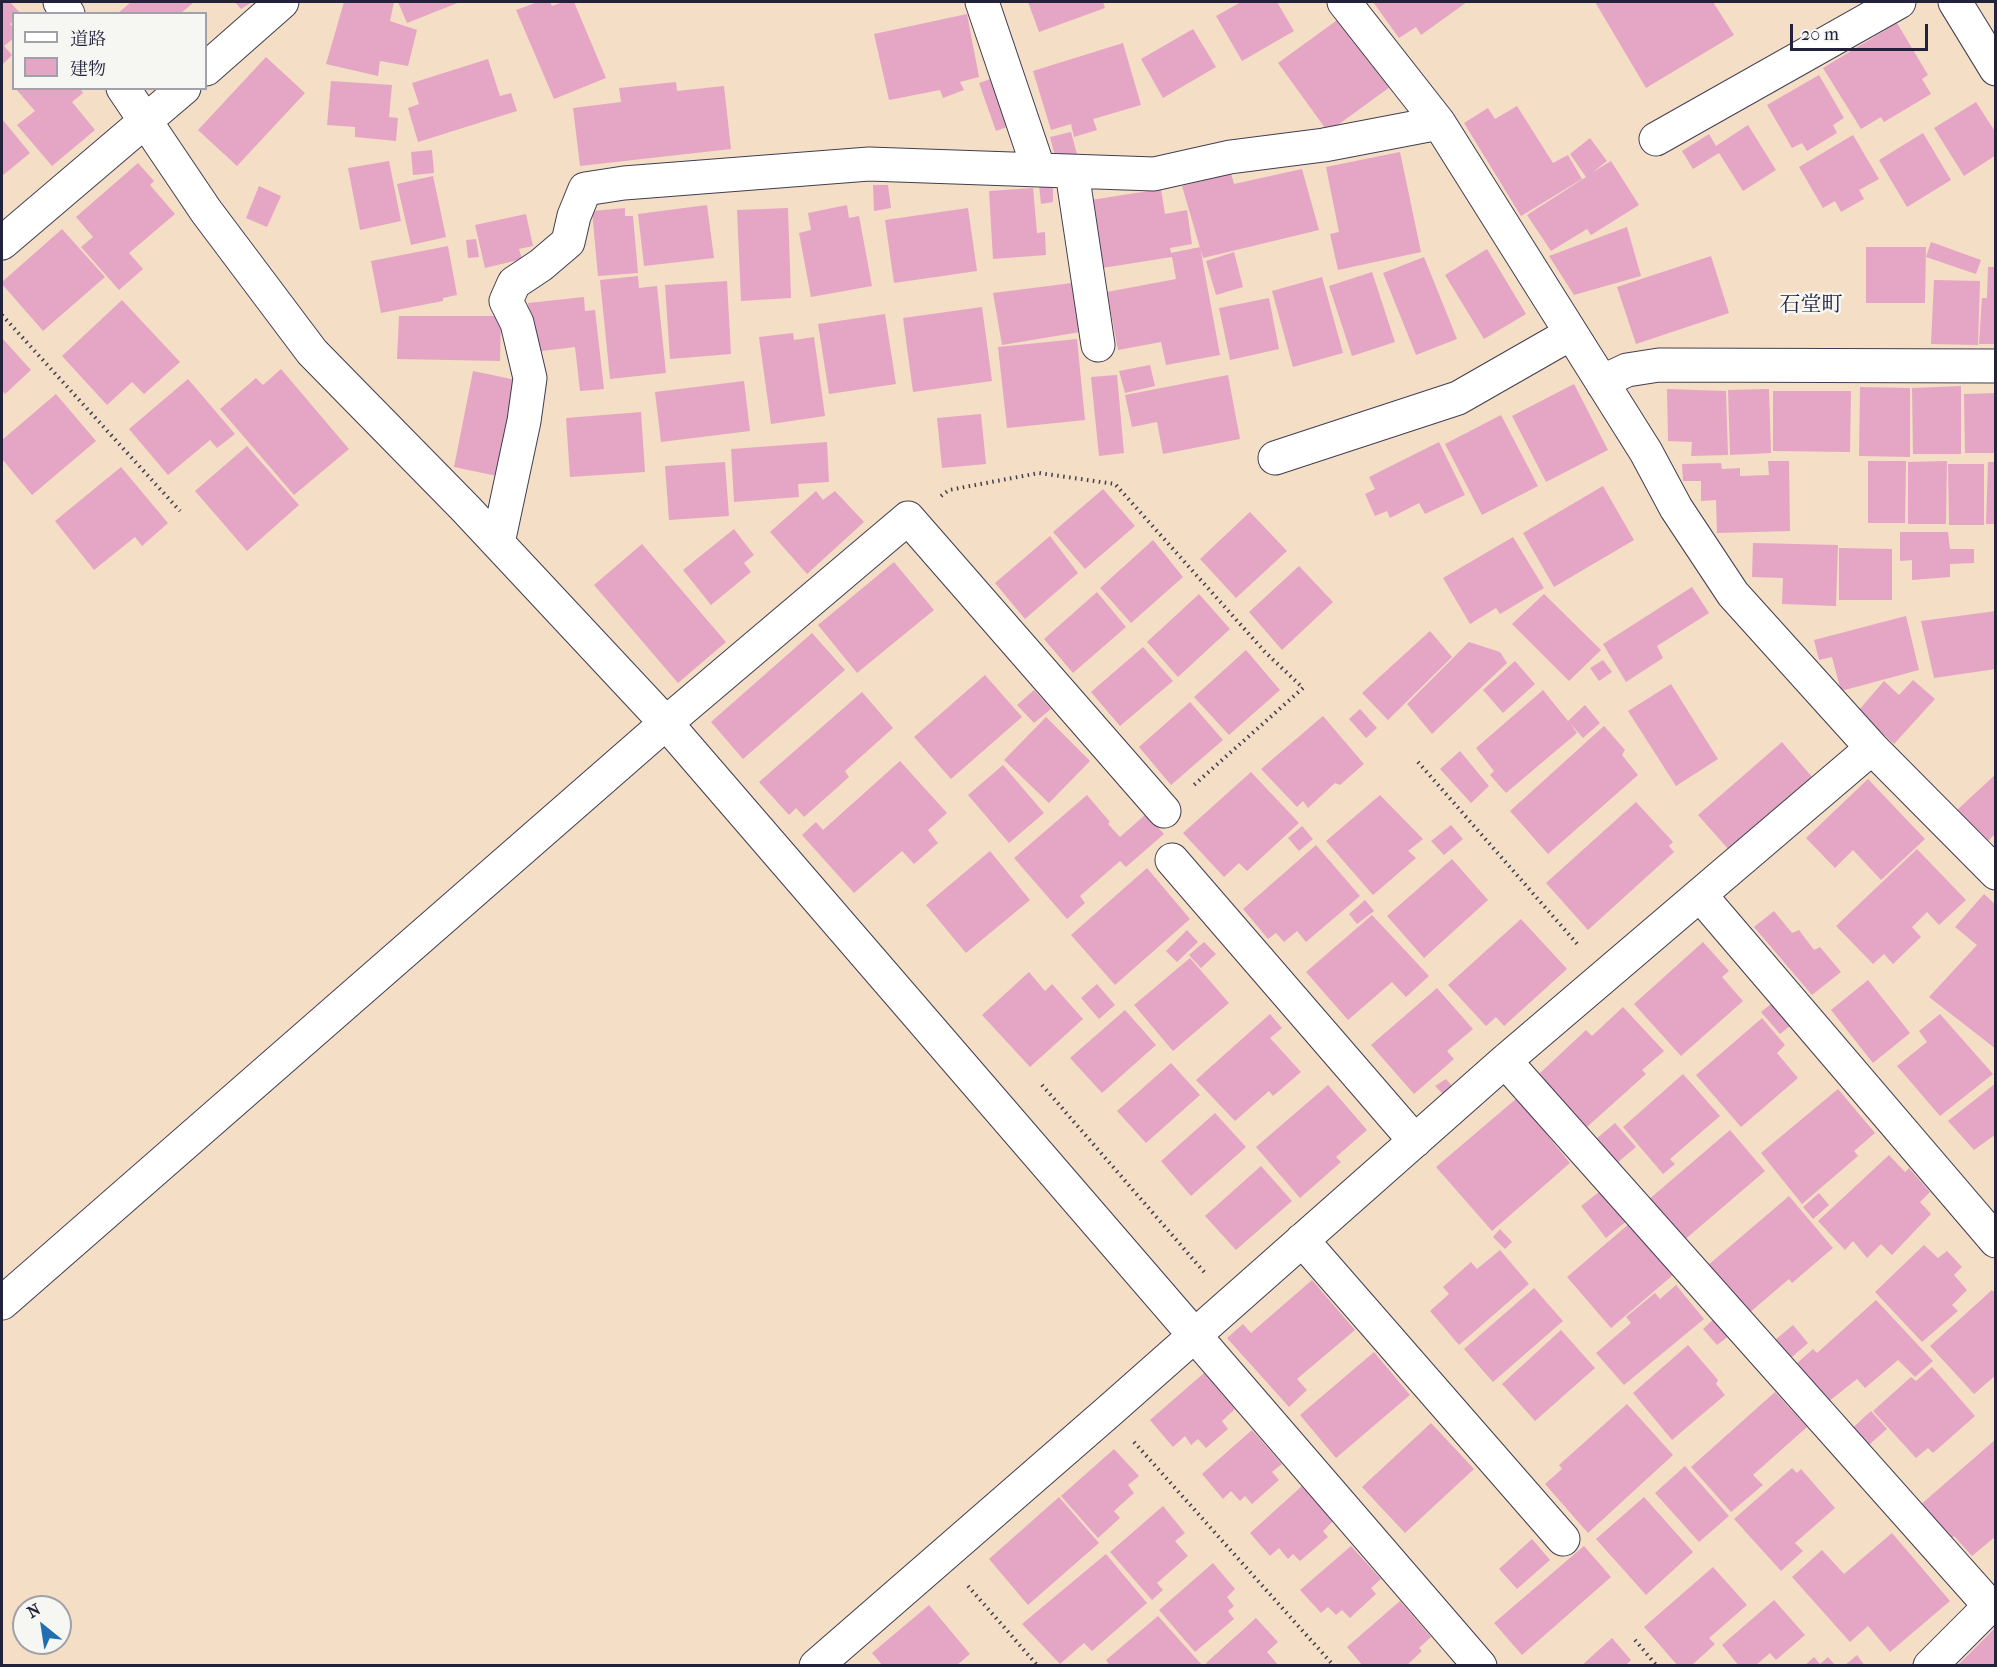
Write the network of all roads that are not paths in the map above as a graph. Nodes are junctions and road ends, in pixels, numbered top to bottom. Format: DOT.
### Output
graph roads {
  1 [pos="282,2"];
  2 [pos="982,2"];
  3 [pos="1344,2"];
  4 [pos="1899,2"];
  5 [pos="1956,2"];
  6 [pos="207,68"];
  7 [pos="1995,69"];
  8 [pos="124,90"];
  9 [pos="182,90"];
  10 [pos="146,122"];
  11 [pos="1439,123"];
  12 [pos="1656,139"];
  13 [pos="1039,170"];
  14 [pos="1072,171"];
  15 [pos="2,243"];
  16 [pos="1570,334"];
  17 [pos="1098,345"];
  18 [pos="1995,366"];
  19 [pos="1603,384"];
  20 [pos="1275,458"];
  21 [pos="498,543"];
  22 [pos="666,723"];
  23 [pos="1872,748"];
  24 [pos="1164,811"];
  25 [pos="1172,860"];
  26 [pos="1995,873"];
  27 [pos="1700,895"];
  28 [pos="1505,1061"];
  29 [pos="1415,1141"];
  30 [pos="1302,1240"];
  31 [pos="1995,1241"];
  32 [pos="2,1303"];
  33 [pos="1195,1335"];
  34 [pos="1563,1539"];
  35 [pos="1993,1604"];
  36 [pos="816,1665"];
  37 [pos="1480,1665"];
  38 [pos="1930,1665"];
  1 -- 6 [label="street"];
  2 -- 13 [label="street"];
  3 -- 11 [label="street"];
  4 -- 12 [label="street"];
  5 -- 7 [label="street"];
  8 -- 10 [label="street"];
  9 -- 10 [label="street"];
  10 -- 15 [label="street"];
  10 -- 21 [label="street"];
  11 -- 14 [label="street"];
  11 -- 16 [label="street"];
  13 -- 14 [label="street"];
  13 -- 21 [label="street"];
  14 -- 17 [label="street"];
  16 -- 19 [label="street"];
  16 -- 20 [label="street"];
  18 -- 19 [label="street"];
  19 -- 23 [label="street"];
  21 -- 22 [label="street"];
  22 -- 24 [label="street"];
  22 -- 32 [label="street"];
  22 -- 33 [label="street"];
  23 -- 26 [label="street"];
  23 -- 27 [label="street"];
  25 -- 29 [label="street"];
  27 -- 28 [label="street"];
  27 -- 31 [label="street"];
  28 -- 29 [label="street"];
  28 -- 35 [label="street"];
  29 -- 30 [label="street"];
  30 -- 33 [label="street"];
  30 -- 34 [label="street"];
  33 -- 36 [label="street"];
  33 -- 37 [label="street"];
  35 -- 38 [label="street"];
}
